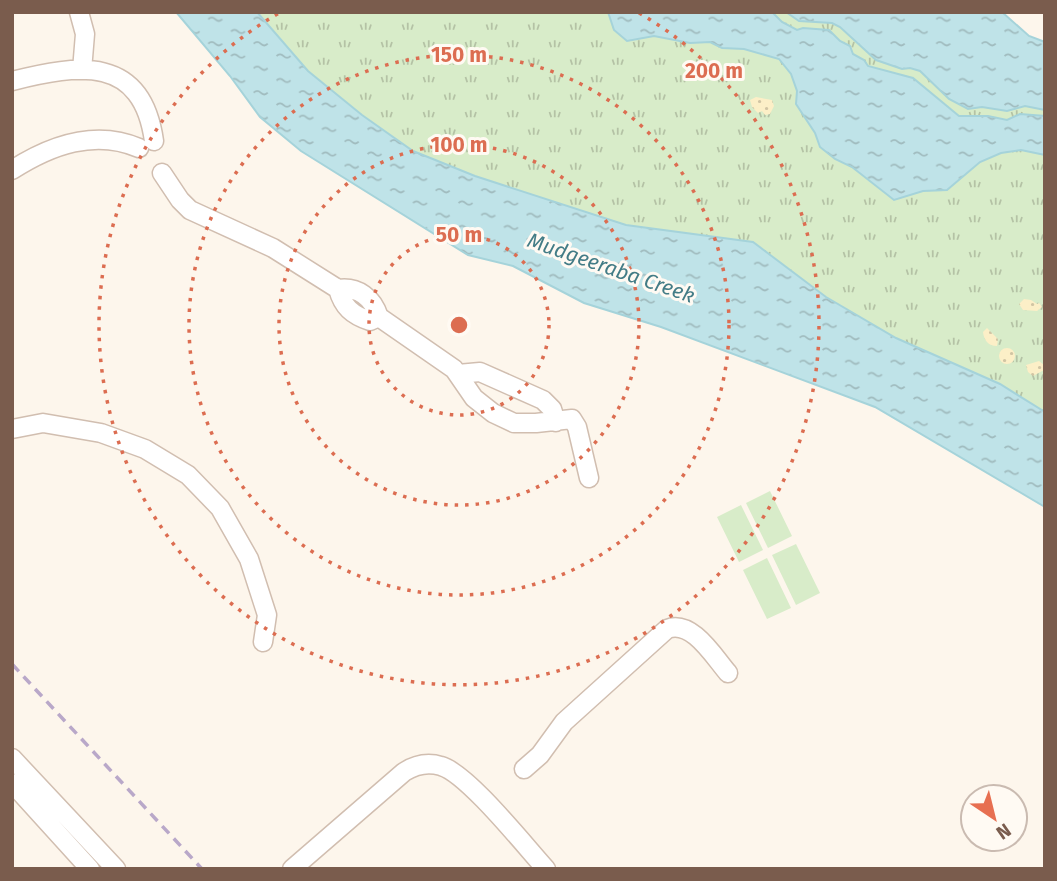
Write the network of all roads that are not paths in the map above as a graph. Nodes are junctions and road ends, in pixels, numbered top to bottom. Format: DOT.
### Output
graph roads {
  1 [pos="79,12"];
  2 [pos="82,70"];
  3 [pos="12,81"];
  4 [pos="12,170"];
  5 [pos="162,173"];
  6 [pos="458,374"];
  7 [pos="556,422"];
  8 [pos="12,429"];
  9 [pos="589,478"];
  10 [pos="263,642"];
  11 [pos="729,673"];
  12 [pos="12,758"];
  13 [pos="524,769"];
  14 [pos="12,783"];
  15 [pos="312,862"];
  16 [pos="293,868"];
  17 [pos="90,869"];
  18 [pos="116,869"];
  19 [pos="546,869"];
  1 -- 2 [label="street"];
  2 -- 3 [label="street"];
  2 -- 4 [label="street"];
  5 -- 6 [label="street"];
  6 -- 7 [label="street"];
  6 -- 7 [label="street"];
  7 -- 9 [label="street"];
  8 -- 10 [label="street"];
  11 -- 13 [label="street"];
  12 -- 18 [label="street"];
  14 -- 17 [label="street"];
  15 -- 16 [label="street"];
  15 -- 19 [label="street"];
}
